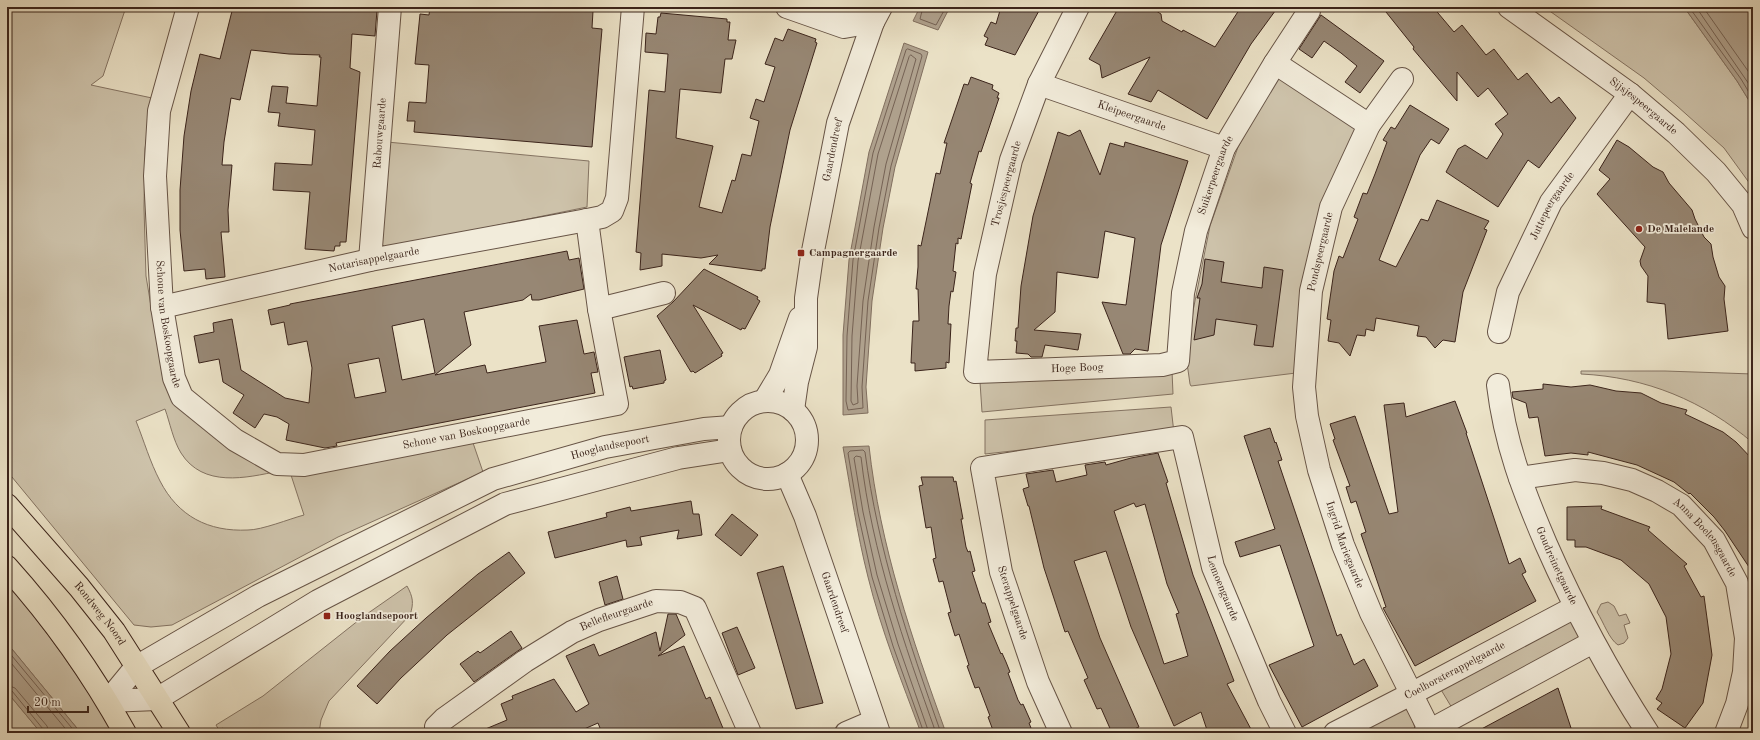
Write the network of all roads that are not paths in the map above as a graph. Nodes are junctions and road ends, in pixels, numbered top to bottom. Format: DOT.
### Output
graph roads {
  1 [pos="188,7"];
  2 [pos="390,7"];
  3 [pos="633,7"];
  4 [pos="787,7"];
  5 [pos="840,7"];
  6 [pos="1078,7"];
  7 [pos="1510,7"];
  8 [pos="1309,11"];
  9 [pos="877,14"];
  10 [pos="1275,62"];
  11 [pos="1402,79"];
  12 [pos="1039,84"];
  13 [pos="1630,94"];
  14 [pos="1368,125"];
  15 [pos="1224,148"];
  16 [pos="586,220"];
  17 [pos="1753,228"];
  18 [pos="370,260"];
  19 [pos="664,293"];
  20 [pos="806,298"];
  21 [pos="162,306"];
  22 [pos="599,309"];
  23 [pos="1499,332"];
  24 [pos="1178,361"];
  25 [pos="975,372"];
  26 [pos="1498,385"];
  27 [pos="1304,387"];
  28 [pos="764,400"];
  29 [pos="793,410"];
  30 [pos="730,427"];
  31 [pos="1182,437"];
  32 [pos="730,450"];
  33 [pos="787,474"];
  34 [pos="1520,478"];
  35 [pos="7,506"];
  36 [pos="7,567"];
  37 [pos="1575,607"];
  38 [pos="1594,642"];
  39 [pos="136,667"];
  40 [pos="1411,694"];
  41 [pos="157,699"];
  42 [pos="108,701"];
  43 [pos="876,727"];
  44 [pos="1428,732"];
  45 [pos="125,733"];
  46 [pos="179,733"];
  47 [pos="436,733"];
  48 [pos="750,733"];
  49 [pos="846,733"];
  50 [pos="1061,733"];
  51 [pos="1285,733"];
  52 [pos="1335,733"];
  53 [pos="1648,733"];
  54 [pos="1726,733"];
  1 -- 21 [label="street, Schone van Boskoopgaarde"];
  2 -- 18 [label="street, Rabouwgaarde"];
  3 -- 16 [label="street, Notarisappelgaarde"];
  4 -- 9 [label="street"];
  5 -- 9 [label="street"];
  6 -- 12 [label="street, Trosjespeergaarde"];
  7 -- 13 [label="street, Sijsjespeergaarde"];
  8 -- 10 [label="street, Suikerpeergaarde"];
  9 -- 20 [label="street, Gaardendreef"];
  10 -- 14 [label="street"];
  10 -- 15 [label="street, Suikerpeergaarde"];
  11 -- 14 [label="street, Pondspeergaarde"];
  12 -- 15 [label="street, Kleipeergaarde"];
  12 -- 25 [label="street, Trosjespeergaarde"];
  13 -- 17 [label="street, Sijsjespeergaarde"];
  13 -- 23 [label="street, Juttepeergaarde"];
  14 -- 27 [label="street, Pondspeergaarde"];
  15 -- 24 [label="street, Suikerpeergaarde"];
  16 -- 18 [label="street, Notarisappelgaarde"];
  16 -- 22 [label="street"];
  18 -- 21 [label="street, Notarisappelgaarde"];
  19 -- 22 [label="street"];
  20 -- 28 [label="street, Gaardendreef"];
  20 -- 29 [label="street, Gaardendreef"];
  21 -- 22 [label="street, Schone van Boskoopgaarde"];
  24 -- 25 [label="street, Hoge Boog"];
  26 -- 34 [label="street, Goudreinetgaarde"];
  27 -- 40 [label="street, Ingrid Mariegaarde"];
  28 -- 29 [label="street"];
  28 -- 30 [label="street"];
  29 -- 33 [label="street"];
  30 -- 32 [label="street"];
  30 -- 39 [label="street, Hooglandsepoort"];
  31 -- 50 [label="street, Sterappelgaarde"];
  31 -- 51 [label="street, Lemoengaarde"];
  32 -- 33 [label="street"];
  32 -- 41 [label="street"];
  33 -- 43 [label="street, Gaardendreef"];
  34 -- 37 [label="street, Goudreinetgaarde"];
  34 -- 54 [label="street, Anna Boelensgaarde"];
  35 -- 39 [label="main road, Rondweg Noord"];
  36 -- 42 [label="main road"];
  37 -- 38 [label="street, Goudreinetgaarde"];
  37 -- 40 [label="street, Coelhorsterappelgaarde"];
  38 -- 44 [label="street"];
  38 -- 53 [label="street, Goudreinetgaarde"];
  39 -- 41 [label="main road, Rondweg Noord"];
  39 -- 42 [label="street, Hooglandsepoort"];
  40 -- 44 [label="street, Ingrid Mariegaarde"];
  40 -- 52 [label="street, Coelhorsterappelgaarde"];
  41 -- 42 [label="street"];
  41 -- 46 [label="main road, Rondweg Noord"];
  42 -- 45 [label="main road"];
  43 -- 49 [label="street"];
  47 -- 48 [label="street, Bellefleurgaarde"];
}
